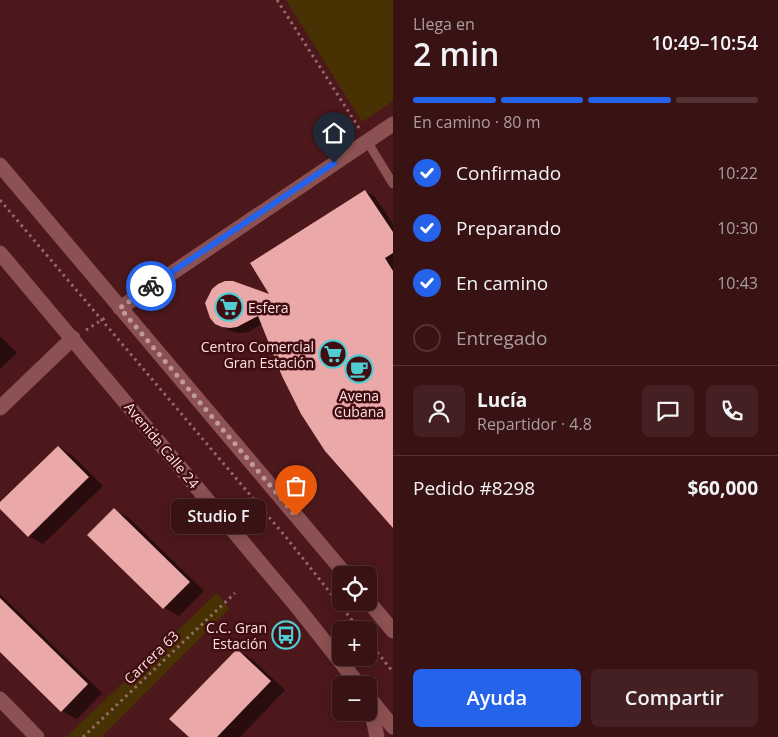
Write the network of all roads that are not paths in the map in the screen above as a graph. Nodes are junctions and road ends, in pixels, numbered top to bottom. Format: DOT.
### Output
graph roads {
  1 [pos="393,124"];
  2 [pos="367,141"];
  3 [pos="0,165"];
  4 [pos="393,184"];
  5 [pos="0,253"];
  6 [pos="120,308"];
  7 [pos="73,338"];
  8 [pos="0,408"];
  9 [pos="338,566"];
  10 [pos="376,611"];
  11 [pos="393,631"];
  12 [pos="352,676"];
  13 [pos="0,699"];
  14 [pos="377,708"];
  15 [pos="374,721"];
  16 [pos="393,727"];
  17 [pos="37,737"];
  18 [pos="377,737"];
  1 -- 2 [label="main road"];
  2 -- 4 [label="lane"];
  2 -- 6 [label="main road"];
  3 -- 6 [label="main road"];
  5 -- 7 [label="main road, Avenida Calle 24"];
  6 -- 9 [label="main road"];
  7 -- 8 [label="main road"];
  7 -- 12 [label="main road, Avenida Calle 24"];
  10 -- 11 [label="main road"];
  13 -- 17 [label="main road"];
  14 -- 16 [label="main road"];
  15 -- 18 [label="main road"];
}
